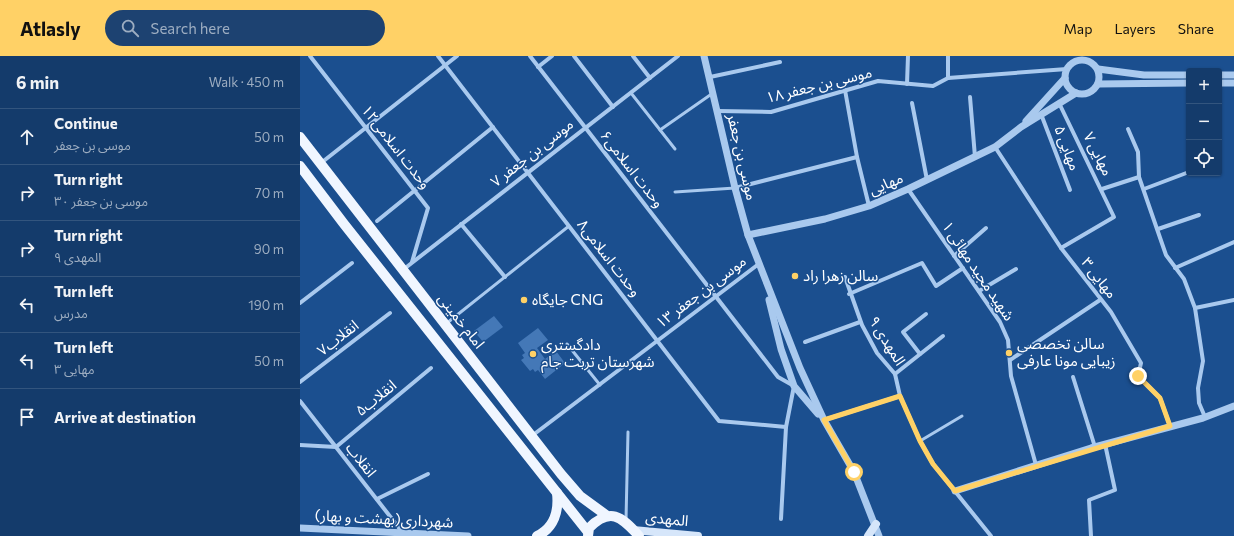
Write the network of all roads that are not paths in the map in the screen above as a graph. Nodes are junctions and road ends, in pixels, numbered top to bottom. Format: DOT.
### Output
graph roads {
  1 [pos="317,56"];
  2 [pos="438,56"];
  3 [pos="457,56"];
  4 [pos="530,56"];
  5 [pos="552,56"];
  6 [pos="574,56"];
  7 [pos="633,56"];
  8 [pos="678,56"];
  9 [pos="704,56"];
  10 [pos="908,56"];
  11 [pos="948,56"];
  12 [pos="311,58"];
  13 [pos="1081,58"];
  14 [pos="1072,59"];
  15 [pos="780,62"];
  16 [pos="445,65"];
  17 [pos="538,67"];
  18 [pos="1067,68"];
  19 [pos="1098,69"];
  20 [pos="1186,75"];
  21 [pos="1222,75"];
  22 [pos="1234,75"];
  23 [pos="710,77"];
  24 [pos="650,78"];
  25 [pos="948,78"];
  26 [pos="1065,78"];
  27 [pos="1186,82"];
  28 [pos="1222,83"];
  29 [pos="1234,83"];
  30 [pos="907,84"];
  31 [pos="1098,84"];
  32 [pos="846,90"];
  33 [pos="631,92"];
  34 [pos="714,93"];
  35 [pos="1076,93"];
  36 [pos="970,97"];
  37 [pos="912,103"];
  38 [pos="1059,103"];
  39 [pos="613,107"];
  40 [pos="718,112"];
  41 [pos="1041,114"];
  42 [pos="366,127"];
  43 [pos="493,127"];
  44 [pos="1021,127"];
  45 [pos="585,128"];
  46 [pos="1128,129"];
  47 [pos="660,130"];
  48 [pos="300,137"];
  49 [pos="994,147"];
  50 [pos="676,149"];
  51 [pos="856,157"];
  52 [pos="975,157"];
  53 [pos="320,163"];
  54 [pos="300,166"];
  55 [pos="528,172"];
  56 [pos="1186,173"];
  57 [pos="1139,177"];
  58 [pos="927,180"];
  59 [pos="735,188"];
  60 [pos="908,189"];
  61 [pos="1102,189"];
  62 [pos="1144,189"];
  63 [pos="1070,190"];
  64 [pos="415,191"];
  65 [pos="675,192"];
  66 [pos="869,206"];
  67 [pos="358,212"];
  68 [pos="1199,215"];
  69 [pos="377,221"];
  70 [pos="344,224"];
  71 [pos="461,224"];
  72 [pos="569,226"];
  73 [pos="986,228"];
  74 [pos="1158,229"];
  75 [pos="748,235"];
  76 [pos="376,236"];
  77 [pos="1234,242"];
  78 [pos="362,247"];
  79 [pos="1061,248"];
  80 [pos="954,256"];
  81 [pos="412,262"];
  82 [pos="760,262"];
  83 [pos="352,263"];
  84 [pos="963,268"];
  85 [pos="1175,268"];
  86 [pos="1016,269"];
  87 [pos="402,271"];
  88 [pos="505,277"];
  89 [pos="845,277"];
  90 [pos="979,291"];
  91 [pos="849,294"];
  92 [pos="716,296"];
  93 [pos="1100,300"];
  94 [pos="1234,300"];
  95 [pos="300,303"];
  96 [pos="1195,308"];
  97 [pos="390,313"];
  98 [pos="926,314"];
  99 [pos="860,322"];
  100 [pos="444,325"];
  101 [pos="943,336"];
  102 [pos="658,341"];
  103 [pos="805,342"];
  104 [pos="567,344"];
  105 [pos="920,354"];
  106 [pos="1010,360"];
  107 [pos="431,368"];
  108 [pos="895,374"];
  109 [pos="1073,377"];
  110 [pos="300,382"];
  111 [pos="600,385"];
  112 [pos="794,386"];
  113 [pos="900,396"];
  114 [pos="300,401"];
  115 [pos="1234,406"];
  116 [pos="962,416"];
  117 [pos="1205,417"];
  118 [pos="824,420"];
  119 [pos="1170,426"];
  120 [pos="786,427"];
  121 [pos="628,432"];
  122 [pos="531,437"];
  123 [pos="920,441"];
  124 [pos="1106,444"];
  125 [pos="300,445"];
  126 [pos="336,447"];
  127 [pos="1095,447"];
  128 [pos="1036,465"];
  129 [pos="428,474"];
  130 [pos="561,474"];
  131 [pos="549,483"];
  132 [pos="955,491"];
  133 [pos="557,493"];
  134 [pos="376,499"];
  135 [pos="606,515"];
  136 [pos="781,519"];
  137 [pos="876,524"];
  138 [pos="300,528"];
  139 [pos="633,529"];
  140 [pos="403,533"];
  141 [pos="588,534"];
  142 [pos="418,535"];
  143 [pos="468,536"];
  144 [pos="537,536"];
  145 [pos="698,536"];
  146 [pos="868,536"];
  147 [pos="879,536"];
  148 [pos="991,536"];
  149 [pos="1091,536"];
  1 -- 12 [label="street"];
  2 -- 16 [label="street, وحدت اسلامی۸"];
  3 -- 16 [label="street"];
  4 -- 17 [label="street, وحدت اسلامی۶"];
  5 -- 17 [label="street"];
  6 -- 39 [label="street"];
  7 -- 24 [label="street"];
  8 -- 24 [label="street, موسی بن جعفر ۷"];
  9 -- 23 [label="street, موسی بن جعفر"];
  10 -- 30 [label="street"];
  11 -- 25 [label="street"];
  12 -- 42 [label="street, وحدت اسلامی۱۲"];
  13 -- 14 [label="street"];
  13 -- 19 [label="street"];
  14 -- 18 [label="street"];
  15 -- 23 [label="street"];
  16 -- 42 [label="street"];
  16 -- 43 [label="street, وحدت اسلامی۸"];
  17 -- 45 [label="street, وحدت اسلامی۶"];
  18 -- 25 [label="street, موسی بن جعفر ۱۸"];
  18 -- 26 [label="street"];
  19 -- 20 [label="street"];
  19 -- 31 [label="street"];
  21 -- 22 [label="street"];
  23 -- 34 [label="street, موسی بن جعفر"];
  24 -- 33 [label="street, موسی بن جعفر ۷"];
  25 -- 30 [label="street, موسی بن جعفر ۱۸"];
  26 -- 35 [label="street"];
  26 -- 44 [label="street"];
  27 -- 31 [label="street"];
  28 -- 29 [label="street"];
  30 -- 32 [label="street, موسی بن جعفر ۱۸"];
  31 -- 35 [label="street"];
  32 -- 40 [label="street, موسی بن جعفر ۱۸"];
  32 -- 51 [label="street"];
  33 -- 39 [label="street, موسی بن جعفر ۷"];
  33 -- 47 [label="lane"];
  34 -- 40 [label="street, موسی بن جعفر"];
  34 -- 47 [label="lane"];
  35 -- 38 [label="street"];
  36 -- 52 [label="street"];
  37 -- 58 [label="street"];
  38 -- 41 [label="street"];
  38 -- 61 [label="street, مهایی ۷"];
  39 -- 45 [label="street, موسی بن جعفر ۷"];
  40 -- 59 [label="street, موسی بن جعفر"];
  41 -- 44 [label="street"];
  41 -- 63 [label="street, مهایی ۵"];
  42 -- 53 [label="street"];
  42 -- 64 [label="street, وحدت اسلامی۱۲"];
  43 -- 55 [label="street, وحدت اسلامی۸"];
  43 -- 64 [label="street"];
  44 -- 49 [label="street, مهایی"];
  45 -- 55 [label="street, موسی بن جعفر ۷"];
  45 -- 92 [label="street, وحدت اسلامی۶"];
  46 -- 57 [label="street"];
  47 -- 50 [label="lane"];
  48 -- 53 [label="main road, امام خمینی"];
  49 -- 52 [label="street, مهایی"];
  49 -- 79 [label="street, مهایی ۳"];
  51 -- 59 [label="street"];
  51 -- 66 [label="street"];
  52 -- 58 [label="street, مهایی"];
  53 -- 67 [label="main road, امام خمینی"];
  54 -- 70 [label="main road"];
  55 -- 71 [label="street, موسی بن جعفر ۷"];
  55 -- 72 [label="street, وحدت اسلامی۸"];
  56 -- 62 [label="street"];
  57 -- 61 [label="street"];
  57 -- 62 [label="street"];
  58 -- 60 [label="street, مهایی"];
  59 -- 65 [label="lane"];
  59 -- 75 [label="street, موسی بن جعفر"];
  60 -- 66 [label="street, مهایی"];
  60 -- 80 [label="street, شهید مجید مهائی ۱"];
  61 -- 79 [label="street, مهایی ۷"];
  62 -- 74 [label="street"];
  64 -- 69 [label="street"];
  64 -- 81 [label="street, وحدت اسلامی۱۲"];
  66 -- 75 [label="street, مهایی"];
  67 -- 70 [label="main road"];
  67 -- 76 [label="main road, امام خمینی"];
  68 -- 74 [label="street"];
  70 -- 78 [label="main road"];
  71 -- 81 [label="street, موسی بن جعفر ۷"];
  71 -- 88 [label="street"];
  72 -- 88 [label="lane"];
  72 -- 102 [label="street, وحدت اسلامی۸"];
  73 -- 80 [label="street"];
  74 -- 85 [label="street"];
  75 -- 82 [label="street, موسی بن جعفر"];
  76 -- 78 [label="main road"];
  76 -- 87 [label="main road, امام خمینی"];
  77 -- 85 [label="street"];
  78 -- 131 [label="main road"];
  79 -- 93 [label="street, مهایی ۳"];
  80 -- 84 [label="street, شهید مجید مهائی ۱"];
  81 -- 87 [label="street, موسی بن جعفر ۷"];
  82 -- 92 [label="street, موسی بن جعفر ۱۳"];
  82 -- 112 [label="street, موسی بن جعفر"];
  82 -- 118 [label="street, موسی بن جعفر"];
  83 -- 95 [label="street"];
  84 -- 90 [label="street, شهید مجید مهائی ۱"];
  84 -- 91 [label="street"];
  85 -- 96 [label="street"];
  86 -- 90 [label="street"];
  87 -- 100 [label="main road, امام خمینی"];
  88 -- 100 [label="lane"];
  89 -- 91 [label="street, المهدی ۹"];
  90 -- 106 [label="street, شهید مجید مهائی ۱"];
  91 -- 99 [label="street, المهدی ۹"];
  92 -- 102 [label="street, موسی بن جعفر ۱۳"];
  92 -- 112 [label="street, وحدت اسلامی۶"];
  93 -- 106 [label="street"];
  93 -- 119 [label="street, مهایی ۳"];
  94 -- 96 [label="street"];
  96 -- 117 [label="street"];
  97 -- 110 [label="street, انقلاب۷"];
  98 -- 105 [label="street"];
  99 -- 103 [label="street"];
  99 -- 108 [label="street, المهدی ۹"];
  100 -- 122 [label="main road, امام خمینی"];
  101 -- 105 [label="street"];
  102 -- 111 [label="street, موسی بن جعفر ۱۳"];
  102 -- 120 [label="street, وحدت اسلامی۸"];
  104 -- 111 [label="lane"];
  105 -- 108 [label="street"];
  106 -- 128 [label="street, شهید مجید مهائی ۱"];
  107 -- 126 [label="street, انقلاب۵"];
  108 -- 113 [label="street, المهدی ۹"];
  109 -- 127 [label="street"];
  111 -- 122 [label="street, موسی بن جعفر ۱۳"];
  112 -- 118 [label="street, موسی بن جعفر"];
  112 -- 120 [label="street"];
  113 -- 118 [label="street"];
  113 -- 123 [label="street, المهدی ۹"];
  114 -- 126 [label="street, انقلاب"];
  115 -- 117 [label="street"];
  116 -- 123 [label="lane"];
  117 -- 119 [label="street"];
  118 -- 137 [label="street, موسی بن جعفر"];
  119 -- 124 [label="street"];
  120 -- 136 [label="street"];
  121 -- 139 [label="lane"];
  122 -- 130 [label="main road, امام خمینی"];
  123 -- 132 [label="street, المهدی ۹"];
  124 -- 127 [label="street"];
  124 -- 149 [label="street"];
  125 -- 126 [label="street"];
  126 -- 134 [label="street, انقلاب"];
  127 -- 128 [label="street"];
  128 -- 132 [label="street"];
  129 -- 134 [label="street"];
  130 -- 131 [label="main road"];
  130 -- 135 [label="main road, امام خمینی"];
  131 -- 133 [label="main road"];
  132 -- 148 [label="street, المهدی ۹"];
  133 -- 141 [label="main road"];
  133 -- 144 [label="main road"];
  134 -- 140 [label="street, انقلاب"];
  135 -- 139 [label="main road, امام خمینی"];
  135 -- 141 [label="main road"];
  137 -- 146 [label="main road"];
  137 -- 147 [label="street, موسی بن جعفر"];
  138 -- 140 [label="street, شهرداری(بهشت و بهار)"];
  139 -- 145 [label="main road, المهدی"];
  140 -- 142 [label="street, شهرداری(بهشت و بهار)"];
  142 -- 143 [label="street, شهرداری(بهشت و بهار)"];
}
